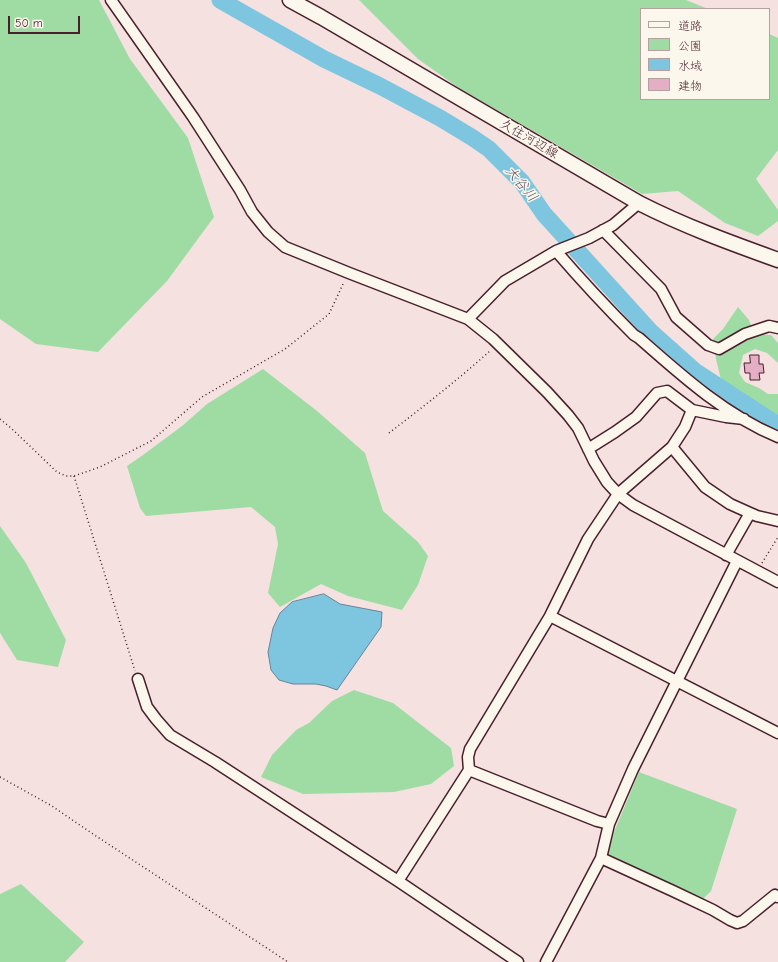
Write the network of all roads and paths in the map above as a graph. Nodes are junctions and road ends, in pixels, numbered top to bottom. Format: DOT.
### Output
graph roads {
  1 [pos="111,0"];
  2 [pos="290,0"];
  3 [pos="639,203"];
  4 [pos="603,230"];
  5 [pos="556,252"];
  6 [pos="778,260"];
  7 [pos="349,274"];
  8 [pos="468,319"];
  9 [pos="778,328"];
  10 [pos="498,343"];
  11 [pos="692,410"];
  12 [pos="0,419"];
  13 [pos="744,419"];
  14 [pos="389,433"];
  15 [pos="778,437"];
  16 [pos="672,447"];
  17 [pos="588,449"];
  18 [pos="74,476"];
  19 [pos="618,494"];
  20 [pos="750,513"];
  21 [pos="778,521"];
  22 [pos="778,537"];
  23 [pos="726,555"];
  24 [pos="737,561"];
  25 [pos="757,572"];
  26 [pos="778,582"];
  27 [pos="550,616"];
  28 [pos="138,679"];
  29 [pos="677,681"];
  30 [pos="778,733"];
  31 [pos="469,770"];
  32 [pos="0,777"];
  33 [pos="609,824"];
  34 [pos="601,858"];
  35 [pos="398,881"];
  36 [pos="778,897"];
  37 [pos="288,962"];
  38 [pos="518,962"];
  39 [pos="546,962"];
  1 -- 7 [label="street"];
  2 -- 3 [label="main road, 久住河辺線"];
  3 -- 4 [label="street"];
  3 -- 6 [label="main road, 久住河辺線"];
  4 -- 5 [label="street"];
  4 -- 9 [label="street"];
  5 -- 8 [label="street"];
  5 -- 13 [label="street"];
  7 -- 8 [label="street"];
  7 -- 18 [label="path"];
  8 -- 10 [label="street"];
  10 -- 14 [label="path"];
  10 -- 17 [label="street"];
  11 -- 13 [label="street"];
  11 -- 16 [label="street"];
  11 -- 17 [label="street"];
  12 -- 18 [label="path"];
  13 -- 15 [label="street"];
  16 -- 19 [label="street"];
  16 -- 20 [label="street"];
  17 -- 19 [label="street"];
  18 -- 28 [label="path"];
  19 -- 23 [label="street"];
  19 -- 27 [label="street"];
  20 -- 21 [label="street"];
  20 -- 23 [label="street"];
  22 -- 25 [label="path"];
  23 -- 24 [label="street"];
  24 -- 25 [label="street"];
  24 -- 29 [label="street"];
  25 -- 26 [label="street"];
  27 -- 29 [label="street"];
  27 -- 31 [label="street"];
  28 -- 35 [label="street"];
  29 -- 30 [label="street"];
  29 -- 33 [label="street"];
  31 -- 33 [label="street"];
  31 -- 35 [label="street"];
  32 -- 37 [label="path"];
  33 -- 34 [label="street"];
  34 -- 36 [label="street"];
  34 -- 39 [label="street"];
  35 -- 38 [label="street"];
}
